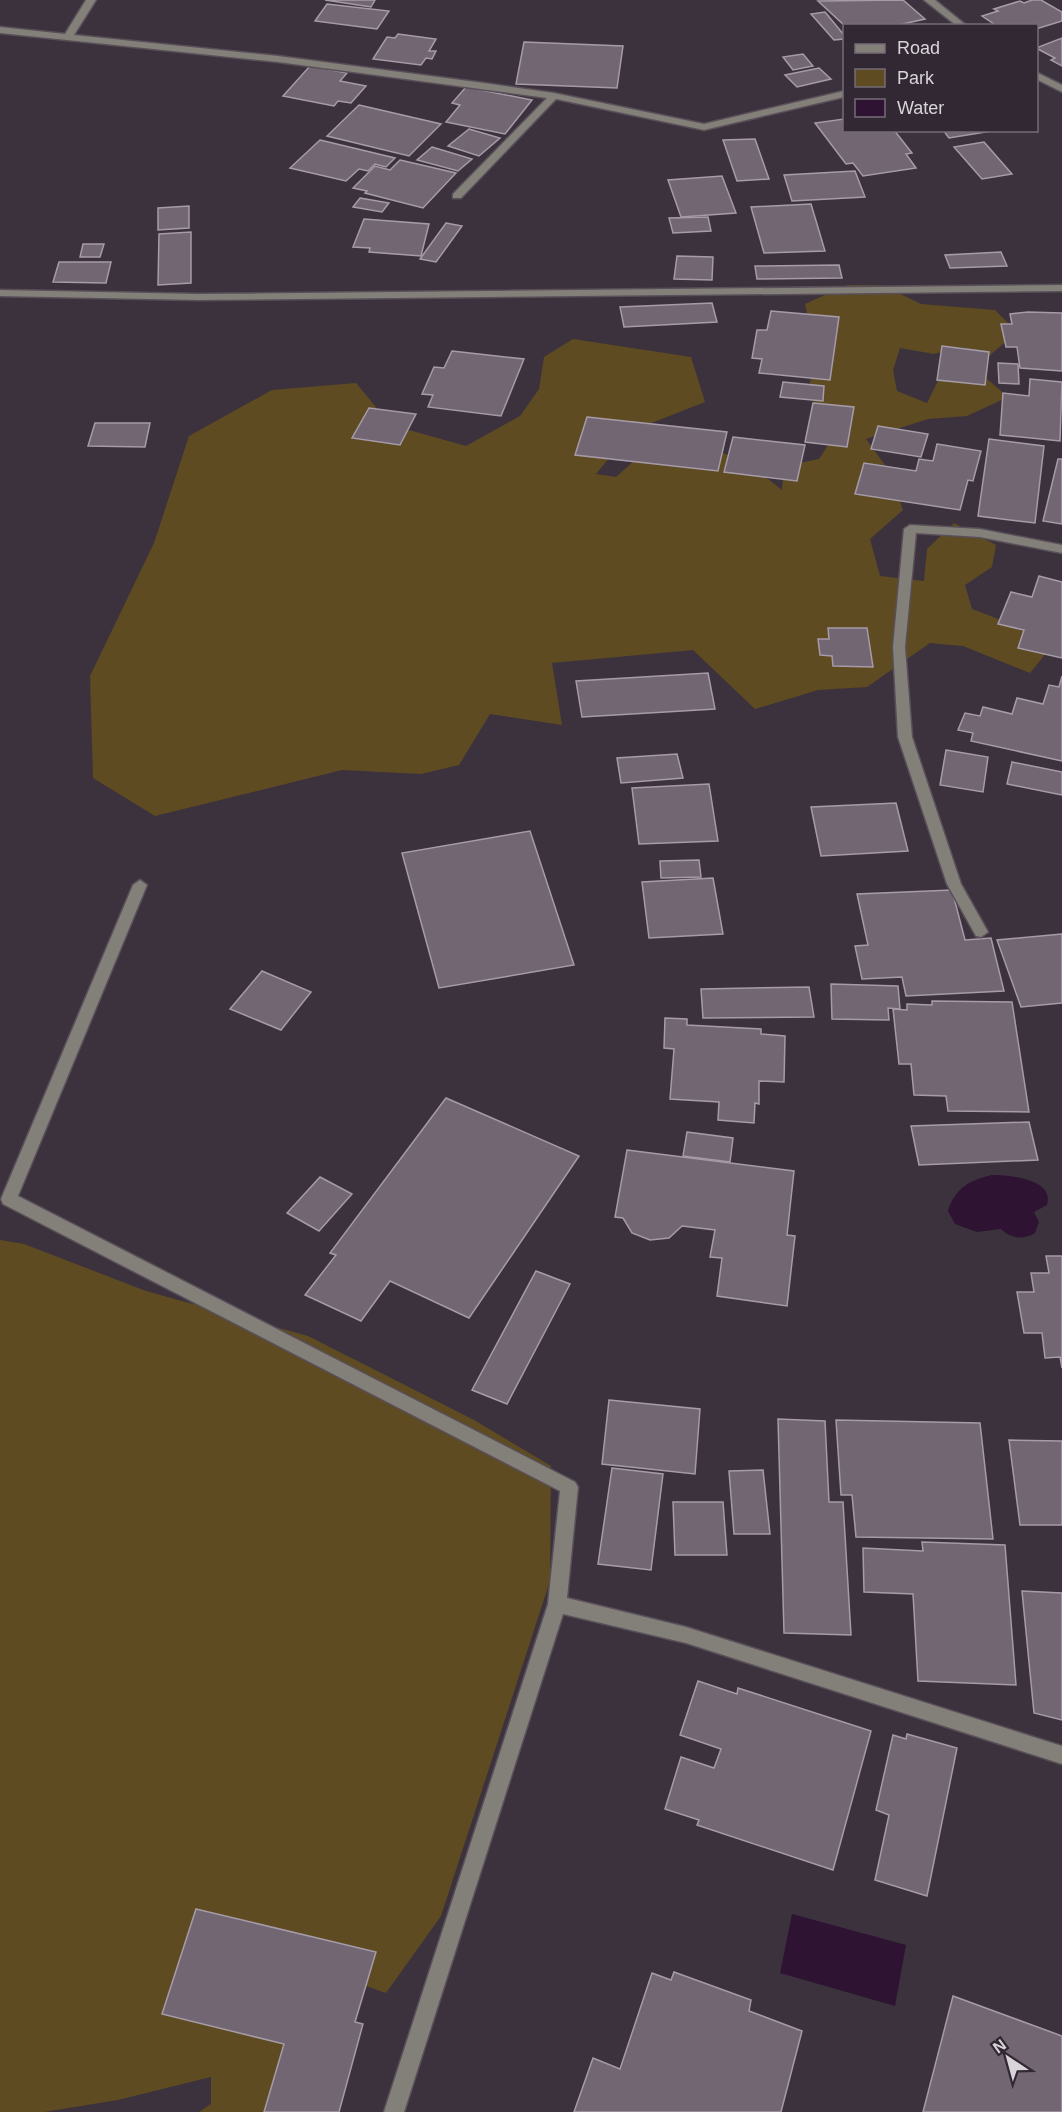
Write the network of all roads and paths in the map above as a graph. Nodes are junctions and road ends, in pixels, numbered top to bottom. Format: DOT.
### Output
graph roads {
  1 [pos="91,0"];
  2 [pos="929,0"];
  3 [pos="960,24"];
  4 [pos="0,30"];
  5 [pos="68,37"];
  6 [pos="1038,76"];
  7 [pos="1062,89"];
  8 [pos="843,94"];
  9 [pos="554,96"];
  10 [pos="457,196"];
  11 [pos="1062,288"];
  12 [pos="0,293"];
  13 [pos="1062,549"];
  14 [pos="140,885"];
  15 [pos="981,932"];
  16 [pos="557,1604"];
  17 [pos="1062,1755"];
  18 [pos="394,2112"];
  1 -- 5 [label="street"];
  2 -- 3 [label="street"];
  4 -- 5 [label="street"];
  5 -- 9 [label="street"];
  6 -- 7 [label="street"];
  8 -- 9 [label="street"];
  9 -- 10 [label="street"];
  11 -- 12 [label="street"];
  13 -- 15 [label="street"];
  14 -- 16 [label="street"];
  16 -- 17 [label="street"];
  16 -- 18 [label="street"];
}
